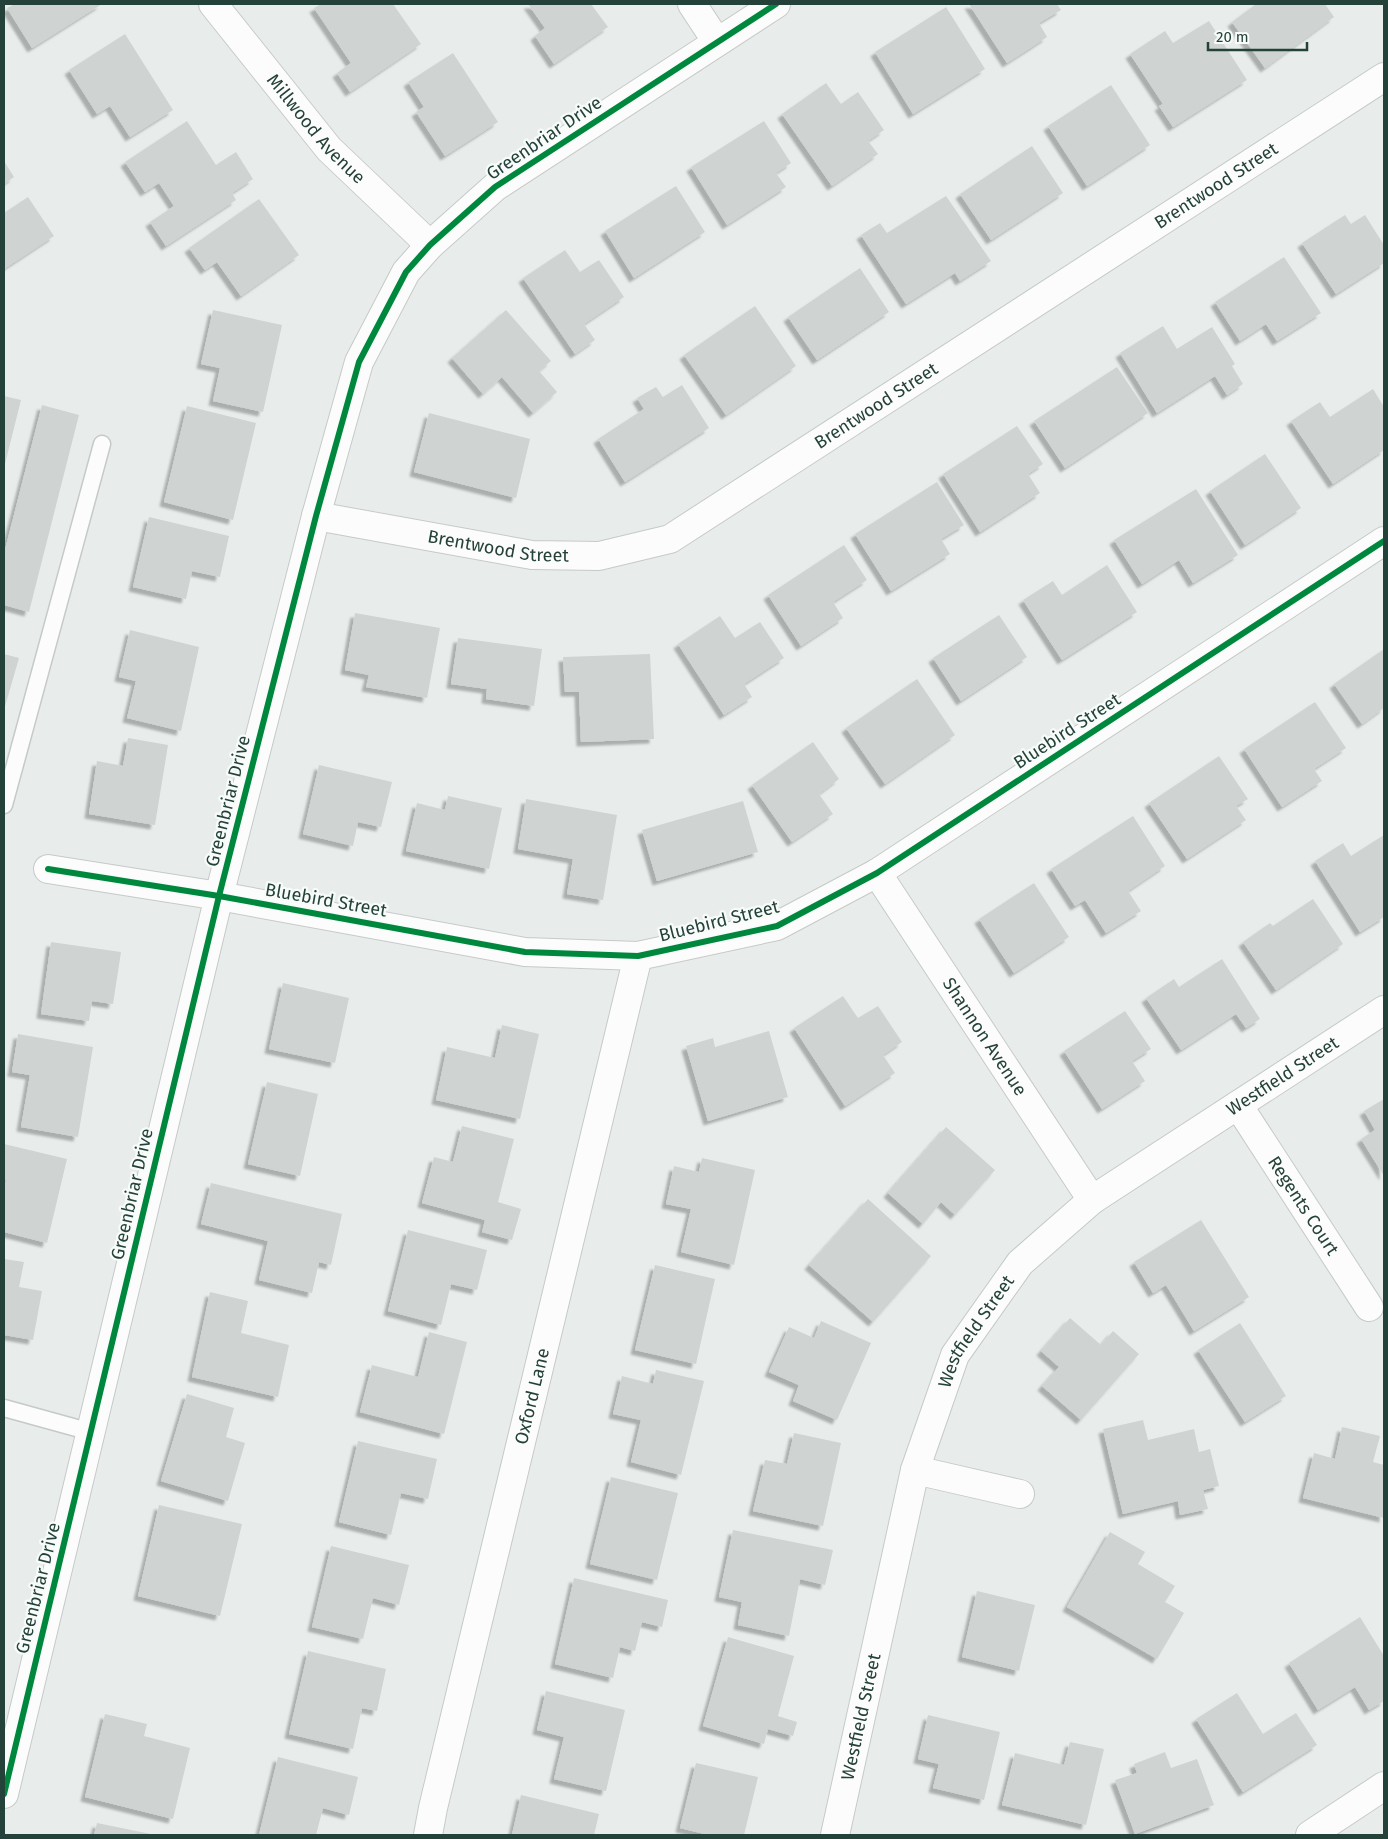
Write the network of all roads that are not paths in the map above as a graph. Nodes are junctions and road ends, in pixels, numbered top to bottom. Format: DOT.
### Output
graph roads {
  1 [pos="213,4"];
  2 [pos="692,4"];
  3 [pos="776,4"];
  4 [pos="717,42"];
  5 [pos="1384,77"];
  6 [pos="430,245"];
  7 [pos="102,444"];
  8 [pos="316,516"];
  9 [pos="1384,541"];
  10 [pos="4,805"];
  11 [pos="48,869"];
  12 [pos="877,873"];
  13 [pos="219,896"];
  14 [pos="638,956"];
  15 [pos="1384,1010"];
  16 [pos="1238,1105"];
  17 [pos="1092,1200"];
  18 [pos="1369,1306"];
  19 [pos="4,1408"];
  20 [pos="91,1432"];
  21 [pos="915,1470"];
  22 [pos="1020,1494"];
  23 [pos="1384,1786"];
  24 [pos="4,1794"];
  25 [pos="428,1835"];
  26 [pos="835,1835"];
  27 [pos="1310,1835"];
  1 -- 6 [label="street, Millwood Avenue"];
  2 -- 4 [label="street"];
  3 -- 4 [label="street, Greenbriar Drive"];
  4 -- 6 [label="street, Greenbriar Drive"];
  5 -- 8 [label="street, Brentwood Street"];
  6 -- 8 [label="street, Greenbriar Drive"];
  7 -- 10 [label="lane"];
  8 -- 13 [label="street, Greenbriar Drive"];
  9 -- 12 [label="street, Bluebird Street"];
  11 -- 13 [label="street, Bluebird Street"];
  12 -- 14 [label="street, Bluebird Street"];
  12 -- 17 [label="street, Shannon Avenue"];
  13 -- 14 [label="street, Bluebird Street"];
  13 -- 20 [label="street, Greenbriar Drive"];
  14 -- 25 [label="street, Oxford Lane"];
  15 -- 16 [label="street, Westfield Street"];
  16 -- 17 [label="street, Westfield Street"];
  16 -- 18 [label="street, Regents Court"];
  17 -- 21 [label="street, Westfield Street"];
  19 -- 20 [label="lane"];
  20 -- 24 [label="street, Greenbriar Drive"];
  21 -- 22 [label="street"];
  21 -- 26 [label="street, Westfield Street"];
  23 -- 27 [label="street"];
}
